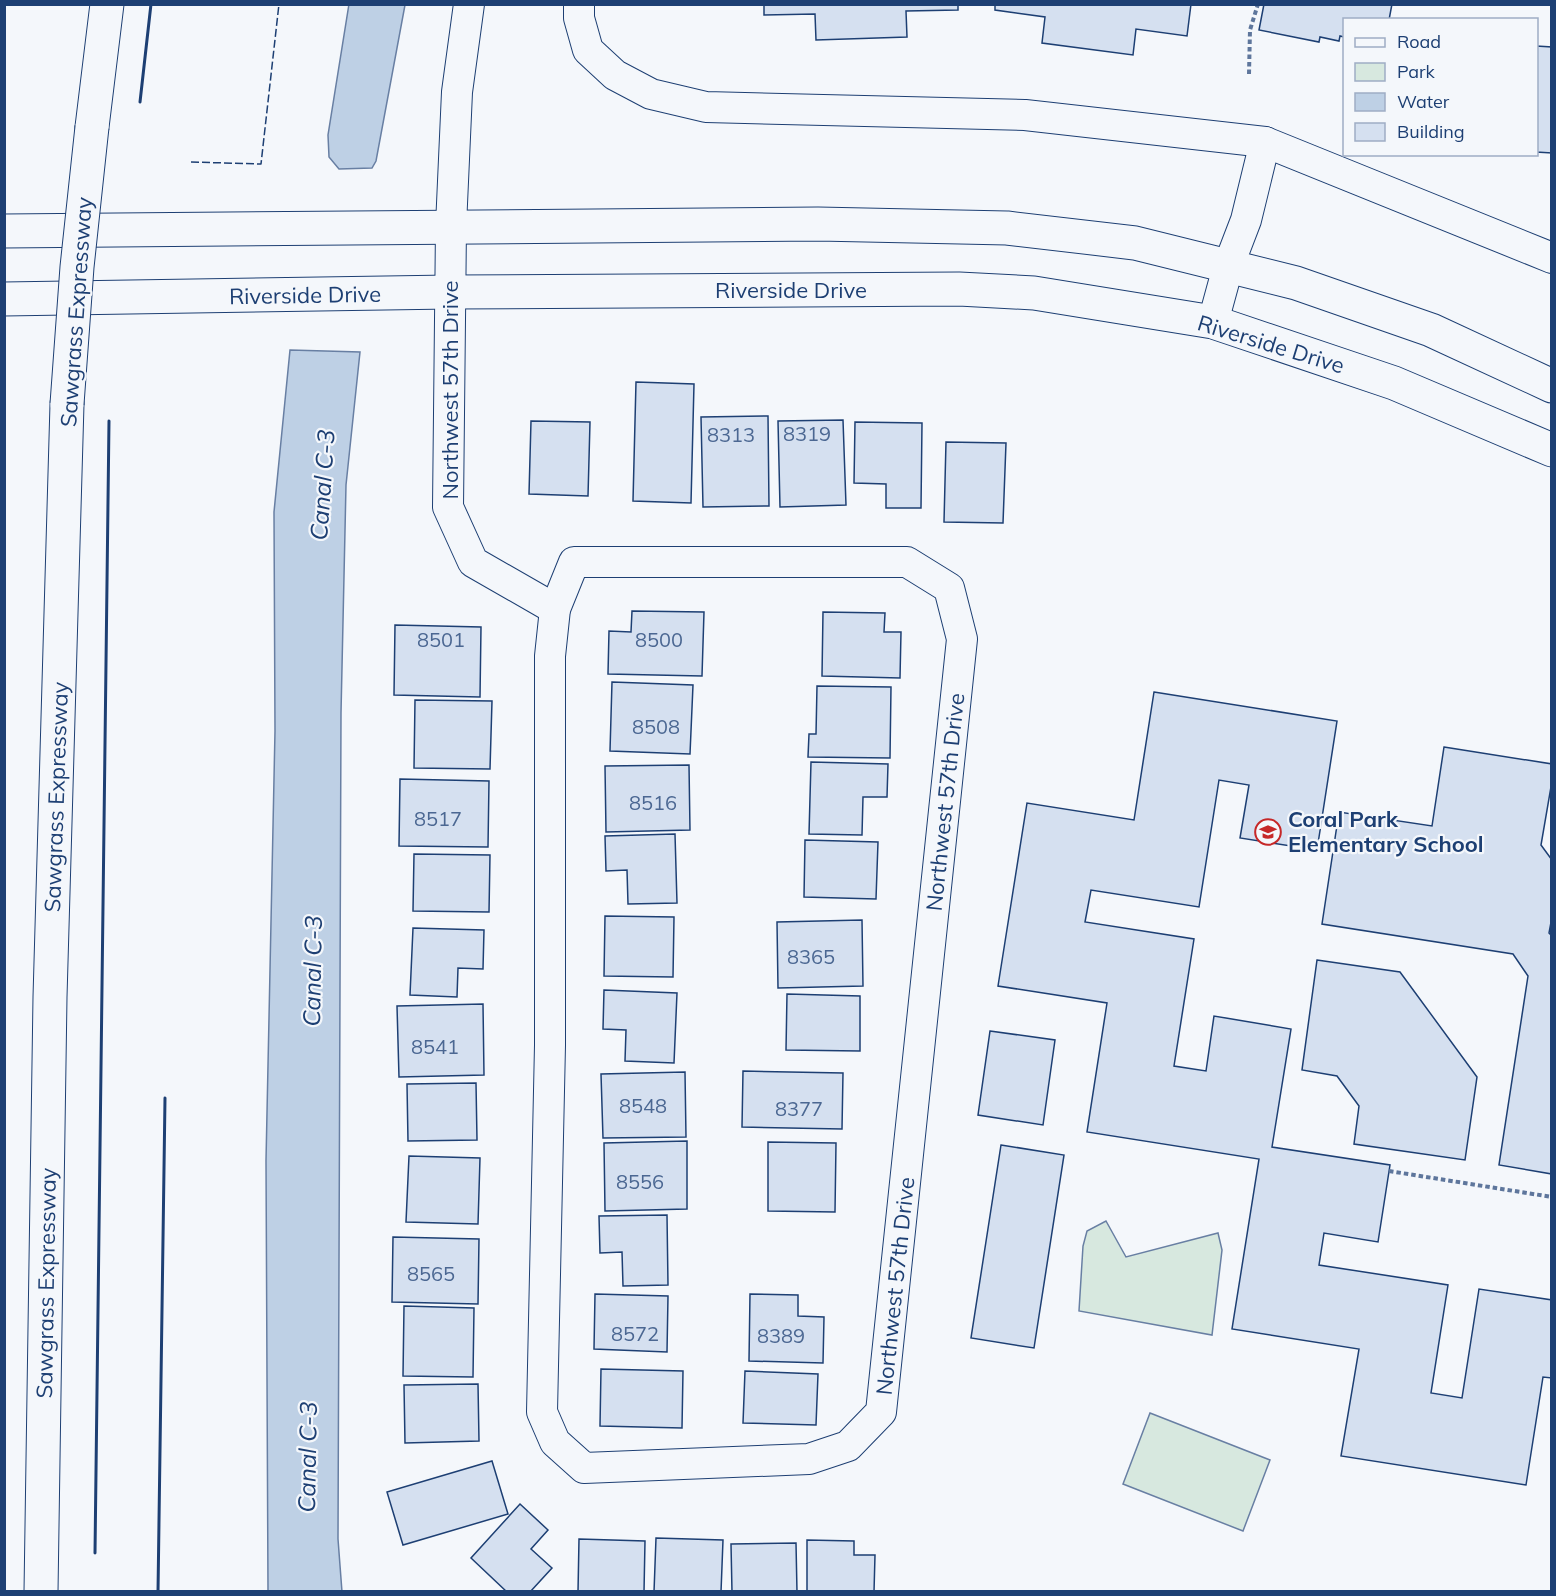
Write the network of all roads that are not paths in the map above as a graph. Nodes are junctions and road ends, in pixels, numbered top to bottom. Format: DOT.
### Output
graph roads {
  1 [pos="107,4"];
  2 [pos="469,4"];
  3 [pos="579,4"];
  4 [pos="1265,142"];
  5 [pos="451,226"];
  6 [pos="4,231"];
  7 [pos="1551,258"];
  8 [pos="1228,267"];
  9 [pos="450,292"];
  10 [pos="4,299"];
  11 [pos="1213,322"];
  12 [pos="1551,386"];
  13 [pos="1551,450"];
  14 [pos="555,609"];
  15 [pos="41,1592"];
  1 -- 15 [label="main road, Sawgrass Expressway, bridge"];
  2 -- 5 [label="street, Northwest 57th Drive"];
  3 -- 4 [label="street"];
  4 -- 7 [label="street"];
  4 -- 8 [label="street"];
  5 -- 6 [label="main road"];
  5 -- 8 [label="main road"];
  5 -- 9 [label="street, Northwest 57th Drive"];
  8 -- 11 [label="street"];
  8 -- 12 [label="main road"];
  9 -- 10 [label="main road, Riverside Drive"];
  9 -- 11 [label="main road, Riverside Drive"];
  9 -- 14 [label="street, Northwest 57th Drive"];
  11 -- 13 [label="main road, Riverside Drive"];
  14 -- 14 [label="street, Northwest 57th Drive"];
}
